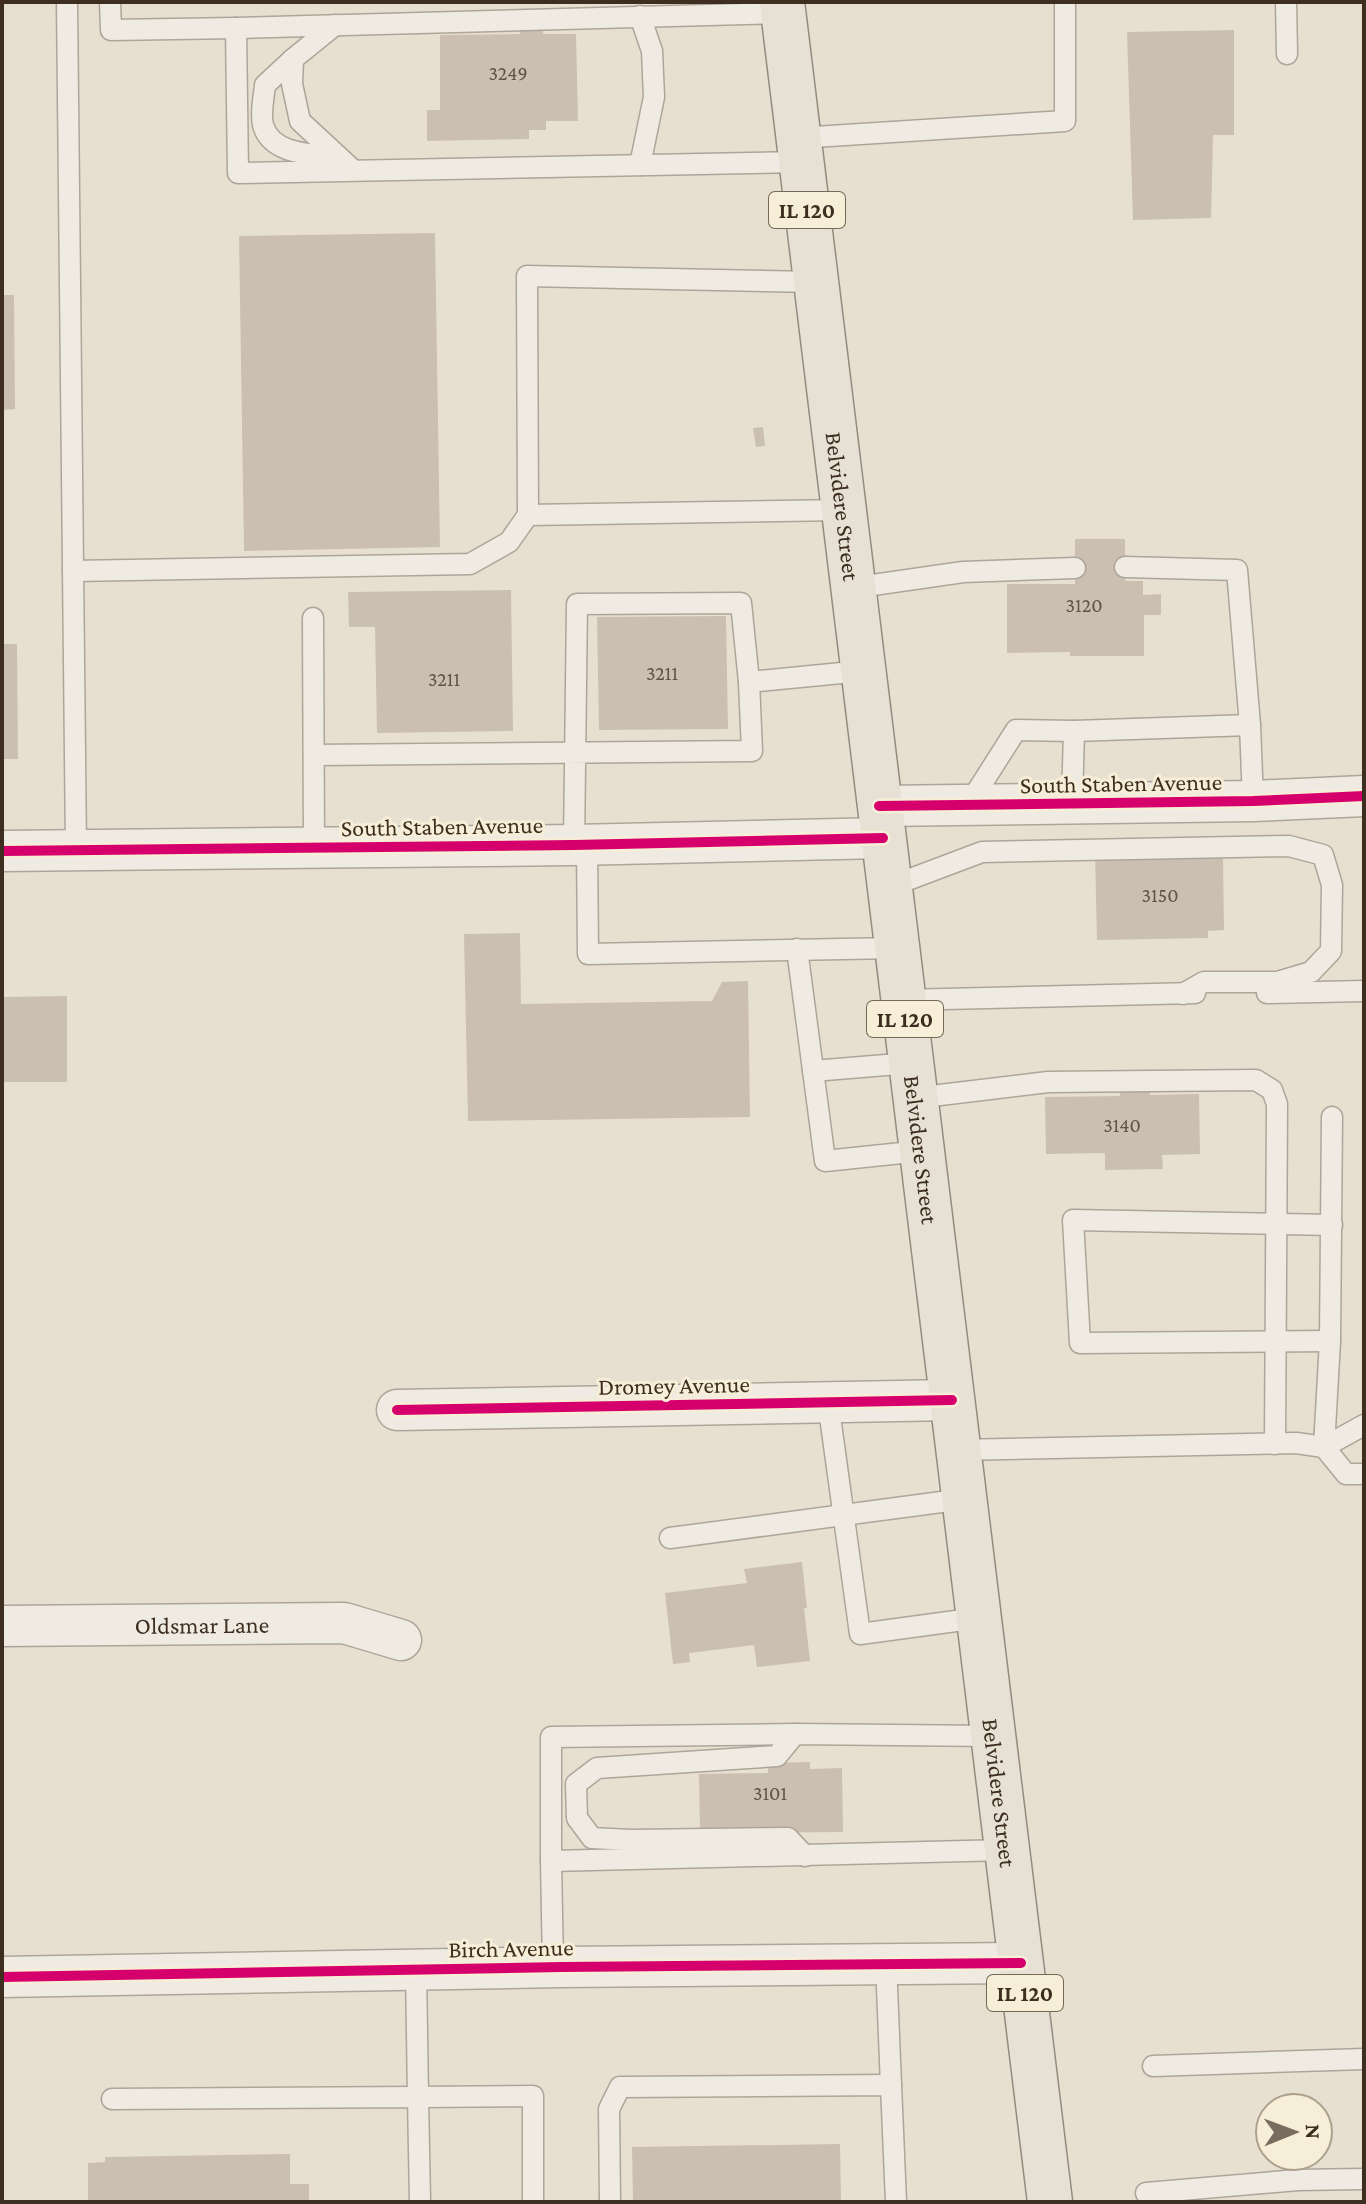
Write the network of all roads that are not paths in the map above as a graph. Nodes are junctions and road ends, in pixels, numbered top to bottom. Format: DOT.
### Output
graph roads {
  1 [pos="67,2"];
  2 [pos="110,2"];
  3 [pos="1065,2"];
  4 [pos="1286,2"];
  5 [pos="783,8"];
  6 [pos="640,16"];
  7 [pos="335,25"];
  8 [pos="236,28"];
  9 [pos="1287,54"];
  10 [pos="293,59"];
  11 [pos="800,150"];
  12 [pos="337,157"];
  13 [pos="640,165"];
  14 [pos="353,170"];
  15 [pos="816,282"];
  16 [pos="843,510"];
  17 [pos="528,515"];
  18 [pos="1125,567"];
  19 [pos="1075,568"];
  20 [pos="73,571"];
  21 [pos="852,588"];
  22 [pos="313,618"];
  23 [pos="862,671"];
  24 [pos="749,682"];
  25 [pos="1250,725"];
  26 [pos="1074,731"];
  27 [pos="575,753"];
  28 [pos="314,755"];
  29 [pos="1364,796"];
  30 [pos="1253,801"];
  31 [pos="1072,803"];
  32 [pos="969,804"];
  33 [pos="881,822"];
  34 [pos="580,844"];
  35 [pos="314,847"];
  36 [pos="76,850"];
  37 [pos="2,851"];
  38 [pos="889,887"];
  39 [pos="896,948"];
  40 [pos="797,949"];
  41 [pos="1364,991"];
  42 [pos="1183,994"];
  43 [pos="903,1000"];
  44 [pos="813,1071"];
  45 [pos="912,1080"];
  46 [pos="1332,1117"];
  47 [pos="921,1151"];
  48 [pos="1277,1224"];
  49 [pos="1332,1225"];
  50 [pos="1275,1341"];
  51 [pos="1330,1341"];
  52 [pos="952,1400"];
  53 [pos="828,1402"];
  54 [pos="397,1410"];
  55 [pos="1364,1425"];
  56 [pos="1275,1444"];
  57 [pos="1324,1447"];
  58 [pos="958,1450"];
  59 [pos="1364,1474"];
  60 [pos="964,1499"];
  61 [pos="844,1515"];
  62 [pos="670,1538"];
  63 [pos="978,1618"];
  64 [pos="2,1626"];
  65 [pos="401,1640"];
  66 [pos="795,1734"];
  67 [pos="993,1736"];
  68 [pos="1007,1850"];
  69 [pos="805,1856"];
  70 [pos="551,1861"];
  71 [pos="886,1963"];
  72 [pos="1021,1963"];
  73 [pos="553,1967"];
  74 [pos="416,1969"];
  75 [pos="2,1977"];
  76 [pos="1364,2059"];
  77 [pos="1153,2066"];
  78 [pos="891,2085"];
  79 [pos="418,2097"];
  80 [pos="112,2099"];
  81 [pos="1364,2179"];
  82 [pos="1146,2193"];
  83 [pos="420,2202"];
  84 [pos="533,2202"];
  85 [pos="610,2202"];
  86 [pos="896,2202"];
  87 [pos="1050,2202"];
  1 -- 20 [label="lane"];
  2 -- 8 [label="lane"];
  3 -- 11 [label="lane"];
  4 -- 9 [label="lane"];
  5 -- 6 [label="lane"];
  5 -- 11 [label="main road, Belvidere Street / IL 120"];
  6 -- 7 [label="lane"];
  6 -- 13 [label="lane"];
  7 -- 8 [label="lane"];
  7 -- 10 [label="lane"];
  8 -- 14 [label="lane"];
  10 -- 12 [label="lane"];
  10 -- 12 [label="lane"];
  11 -- 13 [label="lane"];
  11 -- 15 [label="main road, Belvidere Street / IL 120"];
  12 -- 14 [label="lane"];
  13 -- 14 [label="lane"];
  15 -- 16 [label="main road, Belvidere Street / IL 120"];
  15 -- 17 [label="lane"];
  16 -- 17 [label="lane"];
  16 -- 21 [label="main road, Belvidere Street / IL 120"];
  17 -- 20 [label="lane"];
  18 -- 25 [label="lane"];
  19 -- 21 [label="lane"];
  20 -- 36 [label="lane"];
  21 -- 23 [label="main road, Belvidere Street / IL 120"];
  22 -- 28 [label="lane"];
  23 -- 24 [label="lane"];
  23 -- 33 [label="main road, Belvidere Street / IL 120"];
  24 -- 27 [label="lane"];
  24 -- 27 [label="lane"];
  25 -- 26 [label="lane"];
  25 -- 30 [label="lane"];
  26 -- 31 [label="lane"];
  26 -- 32 [label="lane"];
  27 -- 28 [label="lane"];
  27 -- 34 [label="lane"];
  28 -- 35 [label="lane"];
  29 -- 30 [label="street, South Staben Avenue"];
  30 -- 31 [label="street, South Staben Avenue"];
  31 -- 32 [label="street, South Staben Avenue"];
  32 -- 33 [label="street, South Staben Avenue"];
  33 -- 34 [label="street, South Staben Avenue"];
  33 -- 38 [label="main road, Belvidere Street / IL 120"];
  34 -- 35 [label="street, South Staben Avenue"];
  34 -- 40 [label="lane"];
  35 -- 36 [label="street, South Staben Avenue"];
  36 -- 37 [label="street, South Staben Avenue"];
  38 -- 39 [label="main road, Belvidere Street / IL 120"];
  38 -- 42 [label="lane"];
  39 -- 40 [label="lane"];
  39 -- 43 [label="main road, Belvidere Street / IL 120"];
  40 -- 44 [label="lane"];
  41 -- 42 [label="lane"];
  42 -- 43 [label="lane"];
  43 -- 45 [label="main road, Belvidere Street / IL 120"];
  44 -- 45 [label="lane"];
  44 -- 47 [label="lane"];
  45 -- 47 [label="main road, Belvidere Street / IL 120"];
  45 -- 48 [label="lane"];
  46 -- 49 [label="lane"];
  47 -- 52 [label="main road, Belvidere Street / IL 120"];
  48 -- 49 [label="lane"];
  48 -- 50 [label="lane"];
  48 -- 50 [label="lane"];
  49 -- 51 [label="lane"];
  50 -- 51 [label="lane"];
  50 -- 56 [label="lane"];
  51 -- 57 [label="lane"];
  52 -- 53 [label="street, Dromey Avenue"];
  52 -- 58 [label="main road, Belvidere Street / IL 120"];
  53 -- 54 [label="street, Dromey Avenue"];
  53 -- 61 [label="lane"];
  55 -- 57 [label="lane"];
  56 -- 57 [label="lane"];
  56 -- 58 [label="lane"];
  57 -- 59 [label="lane"];
  58 -- 60 [label="main road, Belvidere Street / IL 120"];
  60 -- 61 [label="lane"];
  60 -- 63 [label="main road, Belvidere Street / IL 120"];
  61 -- 62 [label="lane"];
  61 -- 63 [label="lane"];
  63 -- 67 [label="main road, Belvidere Street / IL 120"];
  64 -- 65 [label="street, Oldsmar Lane"];
  66 -- 67 [label="lane"];
  66 -- 69 [label="lane"];
  66 -- 70 [label="lane"];
  67 -- 68 [label="main road, Belvidere Street / IL 120"];
  68 -- 69 [label="lane"];
  68 -- 72 [label="main road, Belvidere Street / IL 120"];
  69 -- 70 [label="lane"];
  70 -- 73 [label="lane"];
  71 -- 72 [label="street, Birch Avenue"];
  71 -- 73 [label="street, Birch Avenue"];
  71 -- 78 [label="lane"];
  72 -- 87 [label="main road, Belvidere Street / IL 120"];
  73 -- 74 [label="street, Birch Avenue"];
  74 -- 75 [label="street, Birch Avenue"];
  74 -- 79 [label="lane"];
  76 -- 77 [label="lane"];
  78 -- 85 [label="lane"];
  78 -- 86 [label="lane"];
  79 -- 80 [label="lane"];
  79 -- 83 [label="lane"];
  79 -- 84 [label="lane"];
  81 -- 82 [label="lane"];
}
